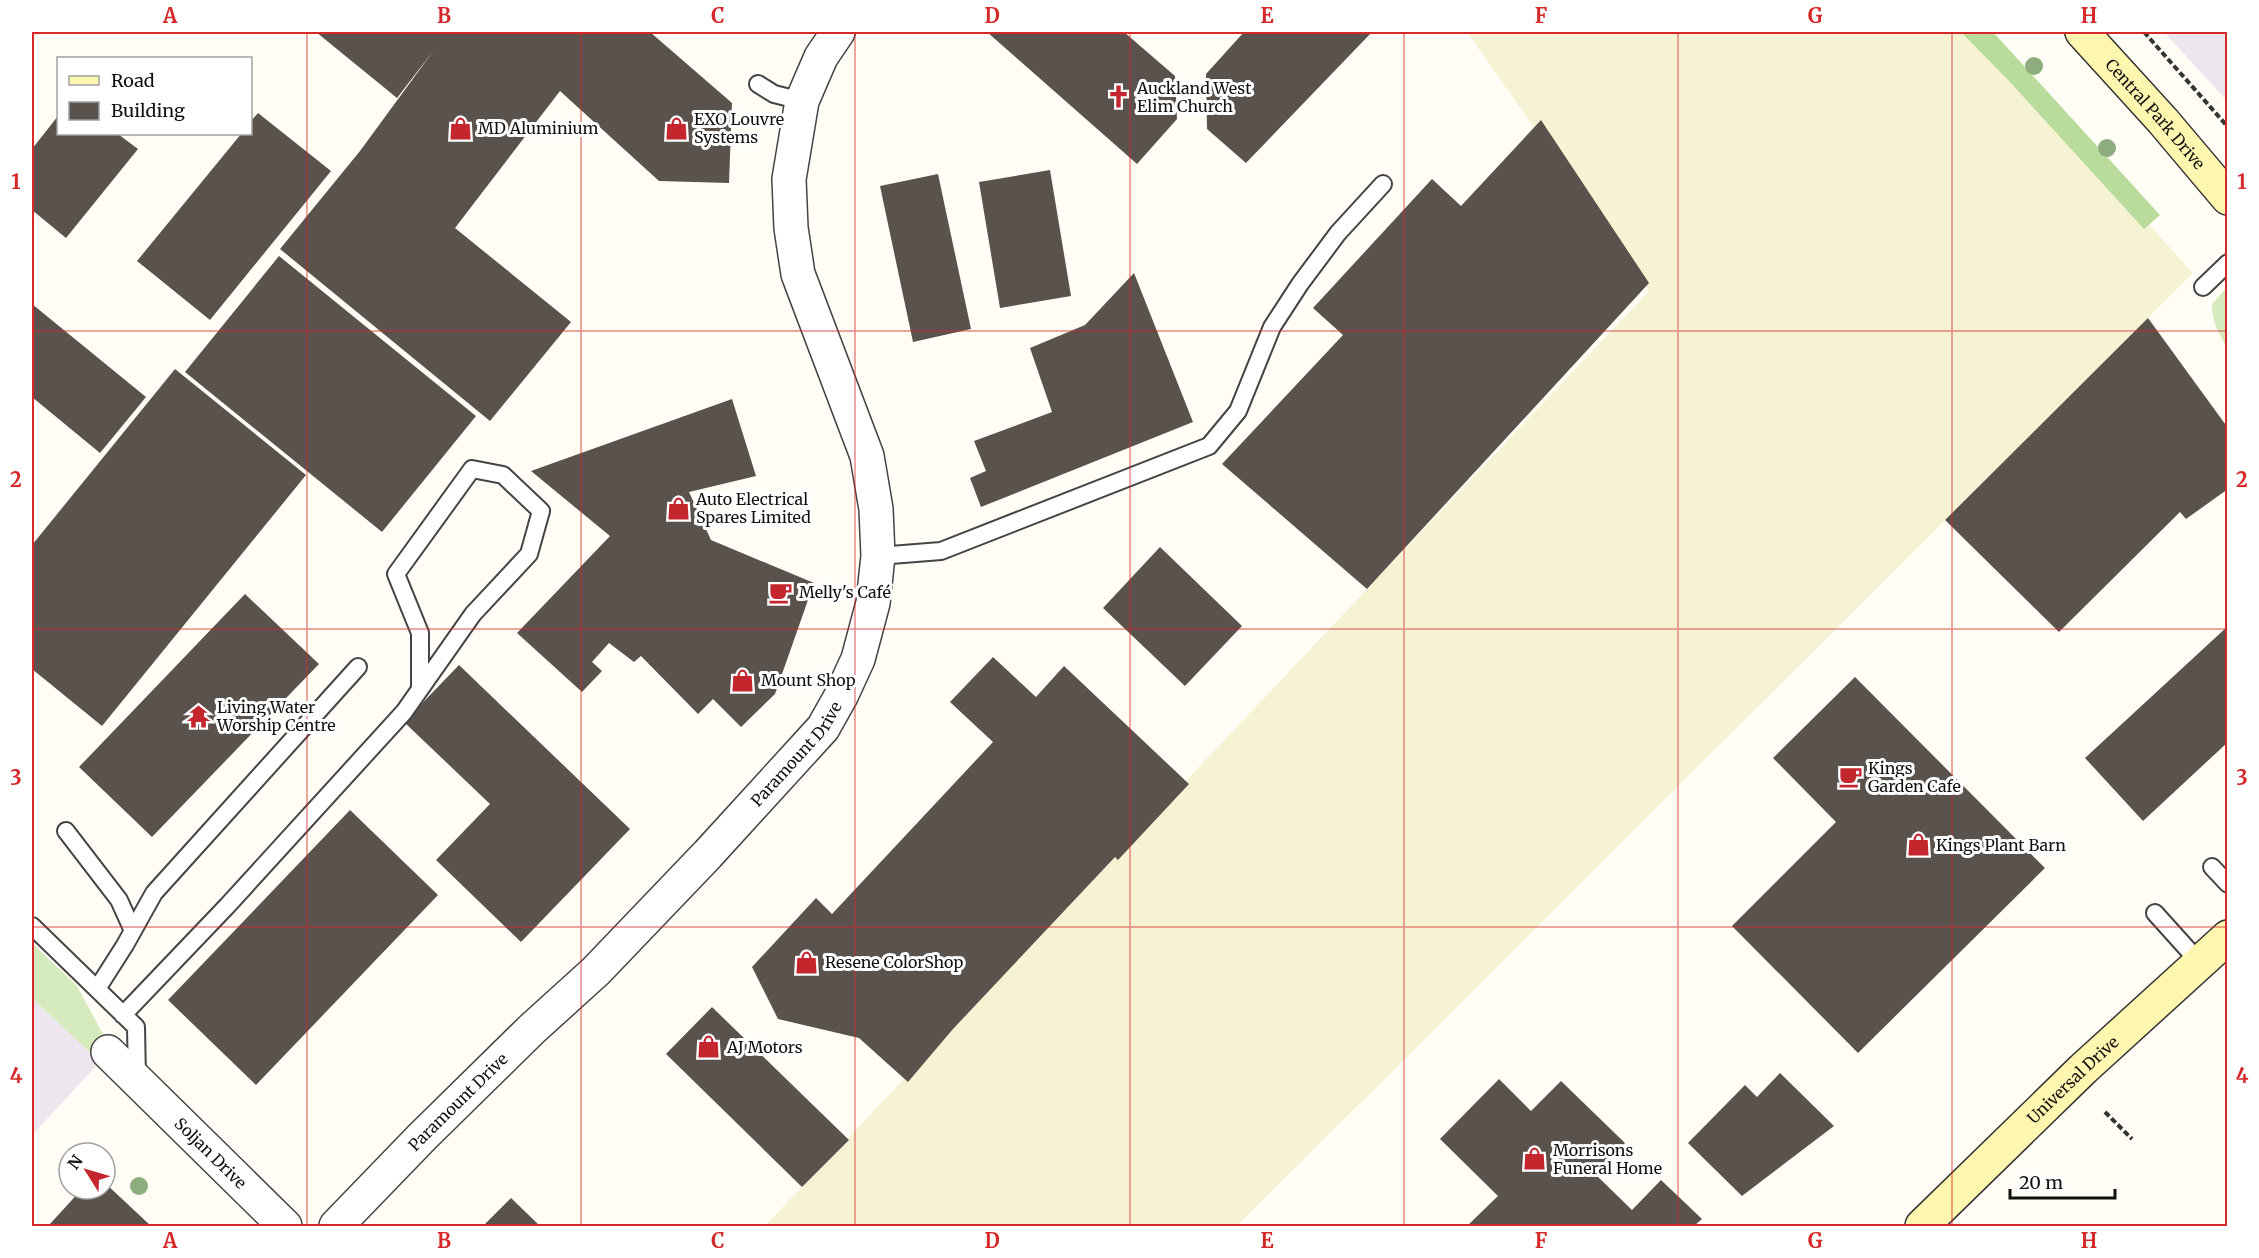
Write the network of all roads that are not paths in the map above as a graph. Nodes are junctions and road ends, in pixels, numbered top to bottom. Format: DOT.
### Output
graph roads {
  1 [pos="838,32"];
  2 [pos="2082,32"];
  3 [pos="758,84"];
  4 [pos="802,101"];
  5 [pos="1383,184"];
  6 [pos="2224,185"];
  7 [pos="2228,263"];
  8 [pos="2203,287"];
  9 [pos="878,556"];
  10 [pos="358,667"];
  11 [pos="420,688"];
  12 [pos="66,831"];
  13 [pos="2212,867"];
  14 [pos="2228,884"];
  15 [pos="2155,914"];
  16 [pos="32,926"];
  17 [pos="133,931"];
  18 [pos="2228,937"];
  19 [pos="2199,963"];
  20 [pos="97,989"];
  21 [pos="123,1015"];
  22 [pos="108,1052"];
  23 [pos="137,1079"];
  24 [pos="285,1227"];
  25 [pos="336,1227"];
  26 [pos="1922,1227"];
  1 -- 4 [label="street, Paramount Drive"];
  2 -- 6 [label="main road, Central Park Drive"];
  3 -- 4 [label="lane"];
  4 -- 9 [label="street, Paramount Drive"];
  5 -- 9 [label="lane"];
  7 -- 8 [label="lane"];
  9 -- 25 [label="street, Paramount Drive"];
  10 -- 17 [label="lane"];
  11 -- 11 [label="lane"];
  11 -- 21 [label="lane"];
  12 -- 17 [label="lane"];
  13 -- 14 [label="lane"];
  15 -- 19 [label="lane"];
  16 -- 20 [label="lane"];
  17 -- 20 [label="lane"];
  18 -- 19 [label="main road, Universal Drive"];
  19 -- 26 [label="main road, Universal Drive"];
  20 -- 21 [label="lane"];
  21 -- 23 [label="lane"];
  22 -- 23 [label="street, Soljan Drive"];
  23 -- 24 [label="street, Soljan Drive"];
}
